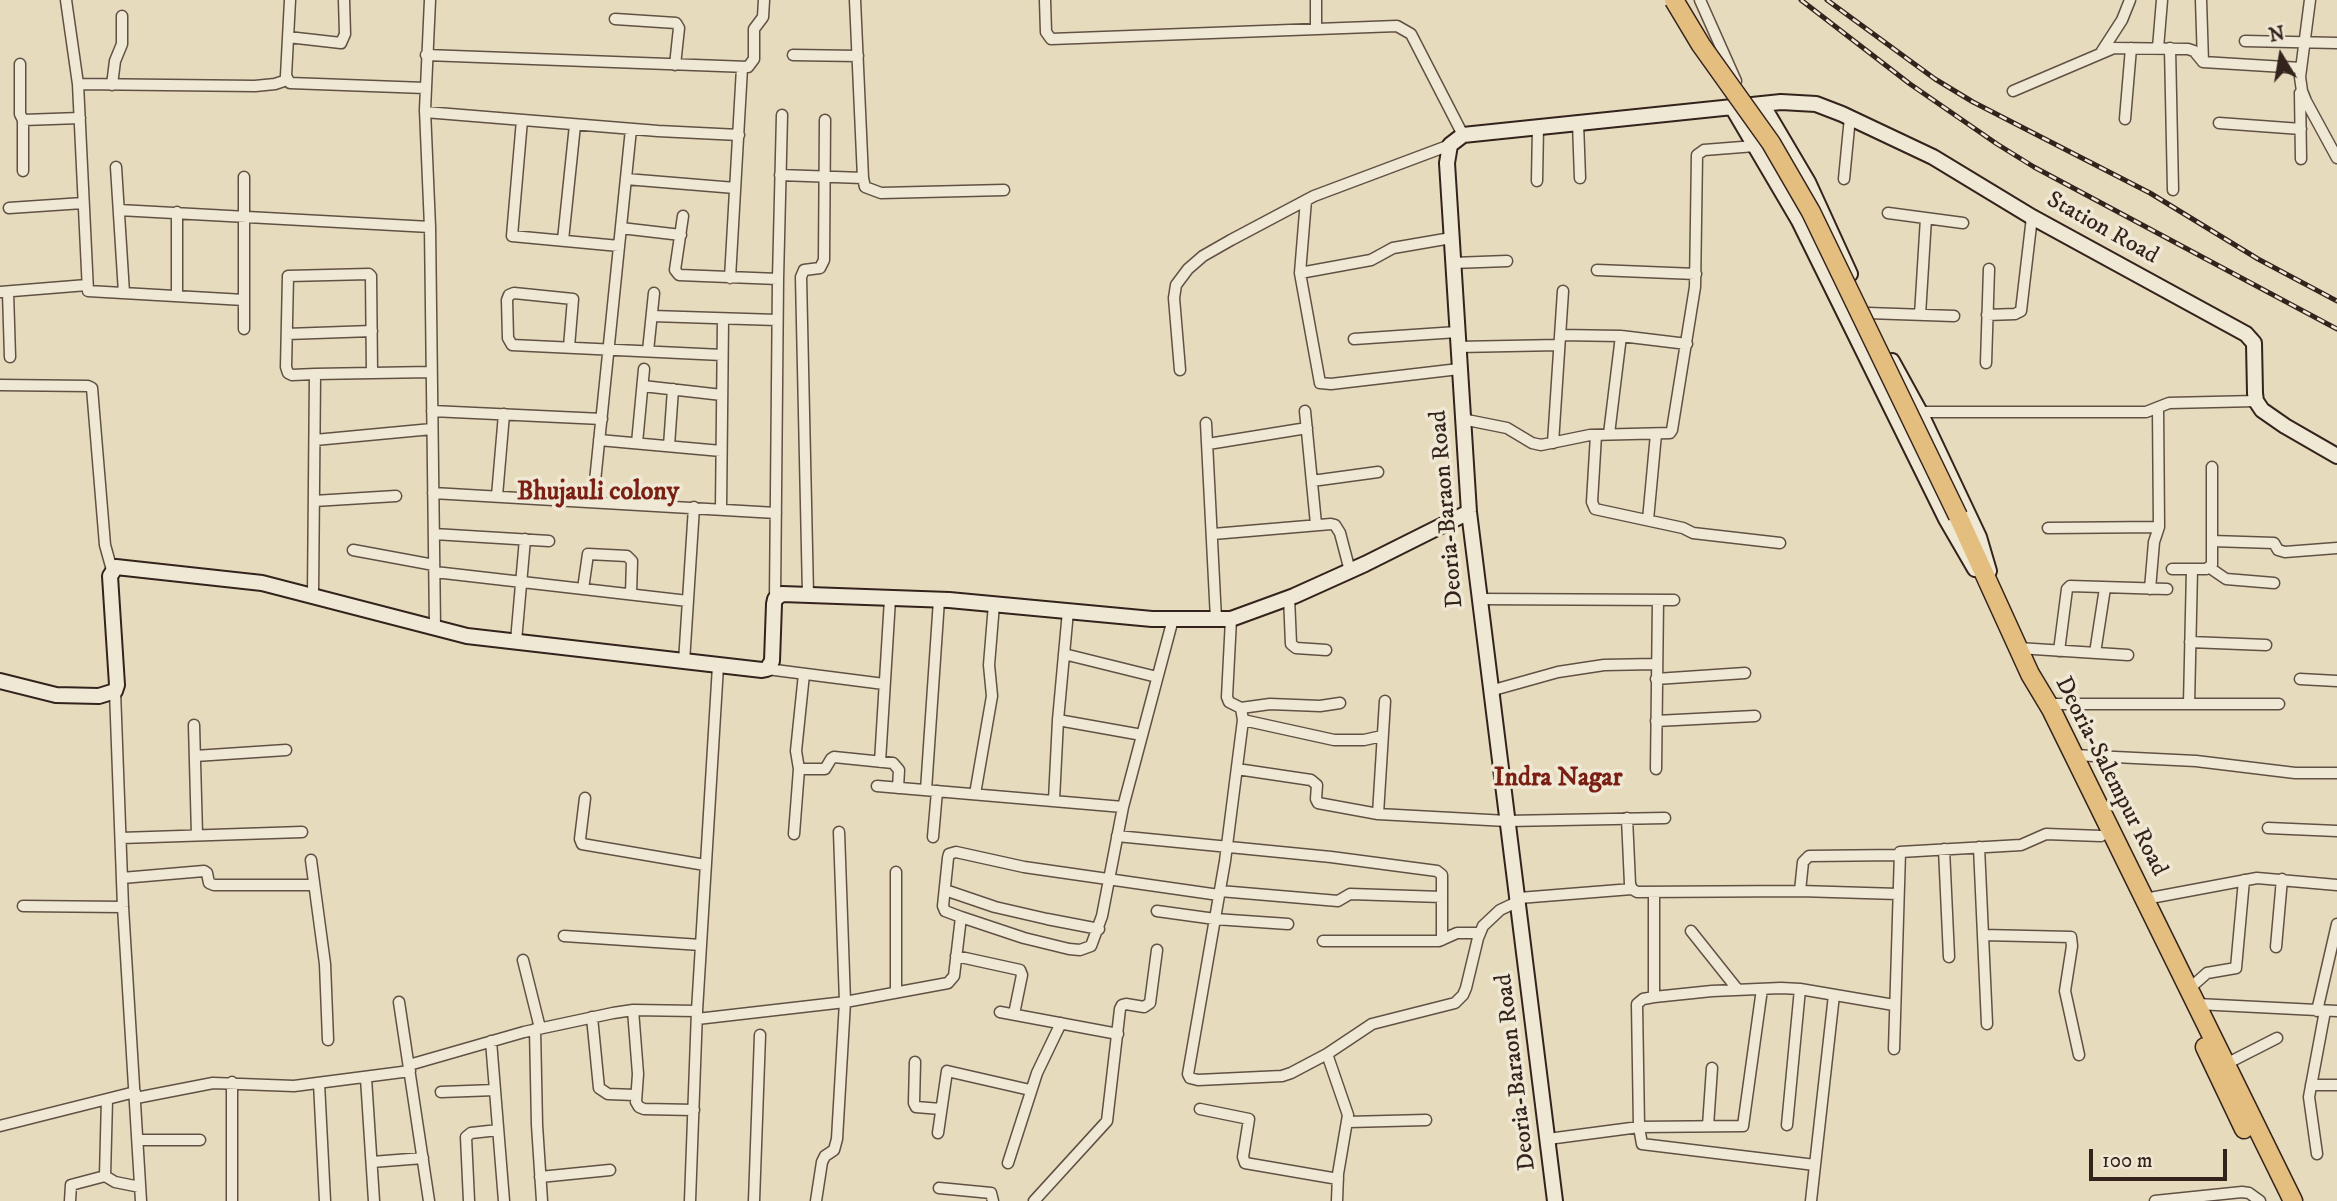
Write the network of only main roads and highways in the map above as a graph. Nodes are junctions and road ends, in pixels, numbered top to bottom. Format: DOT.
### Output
graph roads {
  1 [pos="1674,0"];
  2 [pos="2044,705"];
  3 [pos="2280,1201"];
  4 [pos="2292,1201"];
  1 -- 2 [label="highway, Deoria-Salempur Road, bridge"];
  2 -- 3 [label="highway, Deoria-Salempur Road"];
  2 -- 4 [label="highway, Deoria-Salempur Road"];
}
